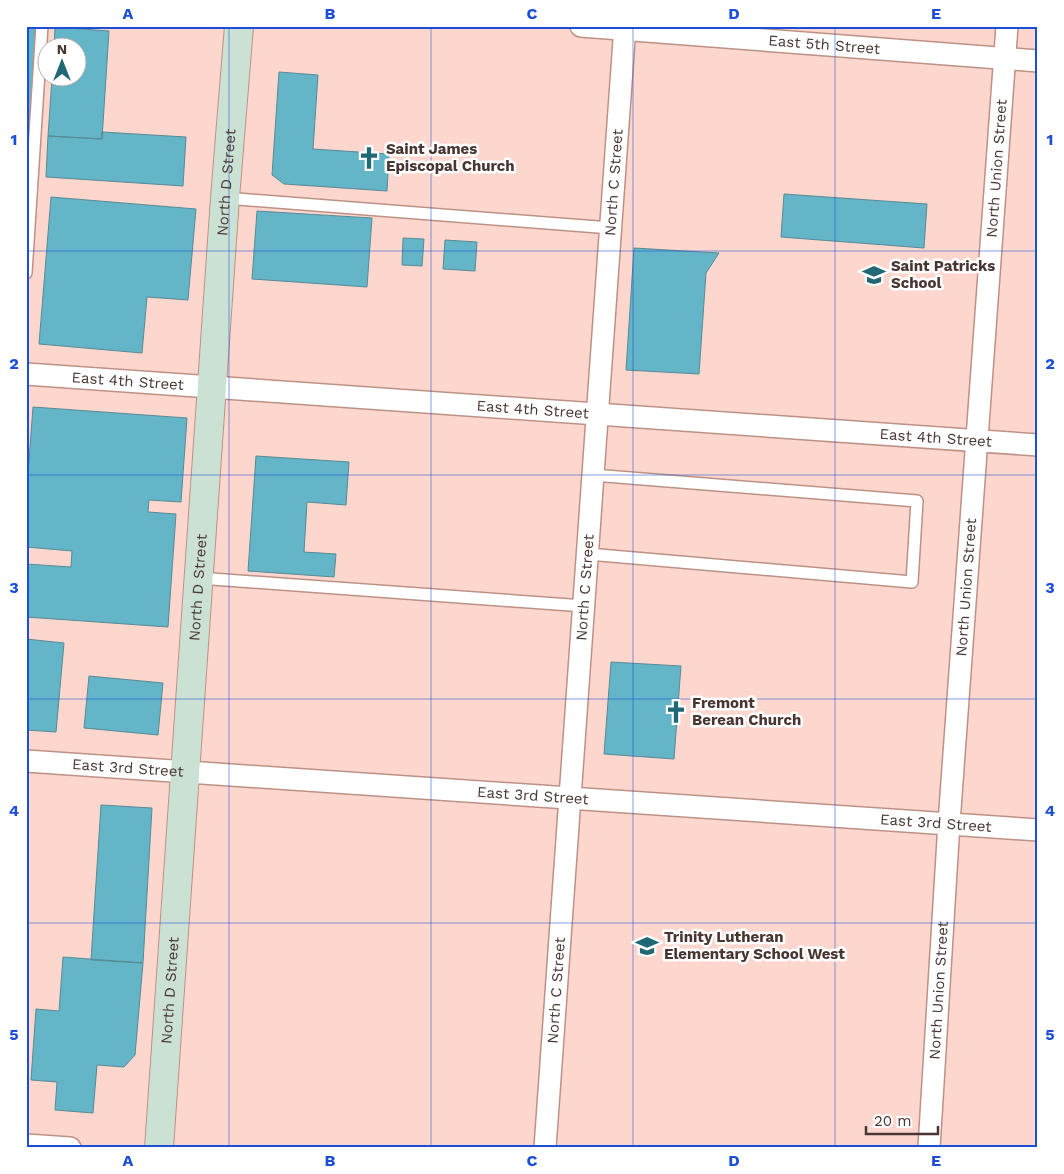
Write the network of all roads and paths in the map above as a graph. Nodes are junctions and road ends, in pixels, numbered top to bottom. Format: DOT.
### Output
graph roads {
  1 [pos="42,26"];
  2 [pos="239,26"];
  3 [pos="581,26"];
  4 [pos="1007,26"];
  5 [pos="625,28"];
  6 [pos="1005,58"];
  7 [pos="1038,61"];
  8 [pos="225,198"];
  9 [pos="611,228"];
  10 [pos="26,273"];
  11 [pos="26,374"];
  12 [pos="212,387"];
  13 [pos="598,413"];
  14 [pos="978,441"];
  15 [pos="1038,445"];
  16 [pos="593,475"];
  17 [pos="588,554"];
  18 [pos="199,578"];
  19 [pos="584,606"];
  20 [pos="26,761"];
  21 [pos="185,771"];
  22 [pos="569,798"];
  23 [pos="949,823"];
  24 [pos="1038,830"];
  25 [pos="26,1145"];
  26 [pos="70,1148"];
  27 [pos="159,1148"];
  28 [pos="544,1148"];
  29 [pos="929,1148"];
  1 -- 10 [label="lane"];
  2 -- 8 [label="main road, North D Street"];
  3 -- 5 [label="street, East 5th Street"];
  4 -- 6 [label="street, North Union Street"];
  5 -- 6 [label="street, East 5th Street"];
  5 -- 9 [label="street, North C Street"];
  6 -- 7 [label="street, East 5th Street"];
  6 -- 14 [label="street, North Union Street"];
  8 -- 9 [label="lane"];
  8 -- 12 [label="main road, North D Street"];
  9 -- 13 [label="street, North C Street"];
  11 -- 12 [label="street, East 4th Street"];
  12 -- 13 [label="street, East 4th Street"];
  12 -- 18 [label="main road, North D Street"];
  13 -- 14 [label="street, East 4th Street"];
  13 -- 16 [label="street, North C Street"];
  14 -- 15 [label="street, East 4th Street"];
  14 -- 23 [label="street, North Union Street"];
  16 -- 17 [label="street, North C Street"];
  16 -- 17 [label="lane"];
  17 -- 19 [label="street, North C Street"];
  18 -- 19 [label="lane"];
  18 -- 21 [label="main road, North D Street"];
  19 -- 22 [label="street, North C Street"];
  20 -- 21 [label="street, East 3rd Street"];
  21 -- 22 [label="street, East 3rd Street"];
  21 -- 27 [label="main road, North D Street"];
  22 -- 23 [label="street, East 3rd Street"];
  22 -- 28 [label="street, North C Street"];
  23 -- 24 [label="street, East 3rd Street"];
  23 -- 29 [label="street, North Union Street"];
  25 -- 26 [label="street"];
}
